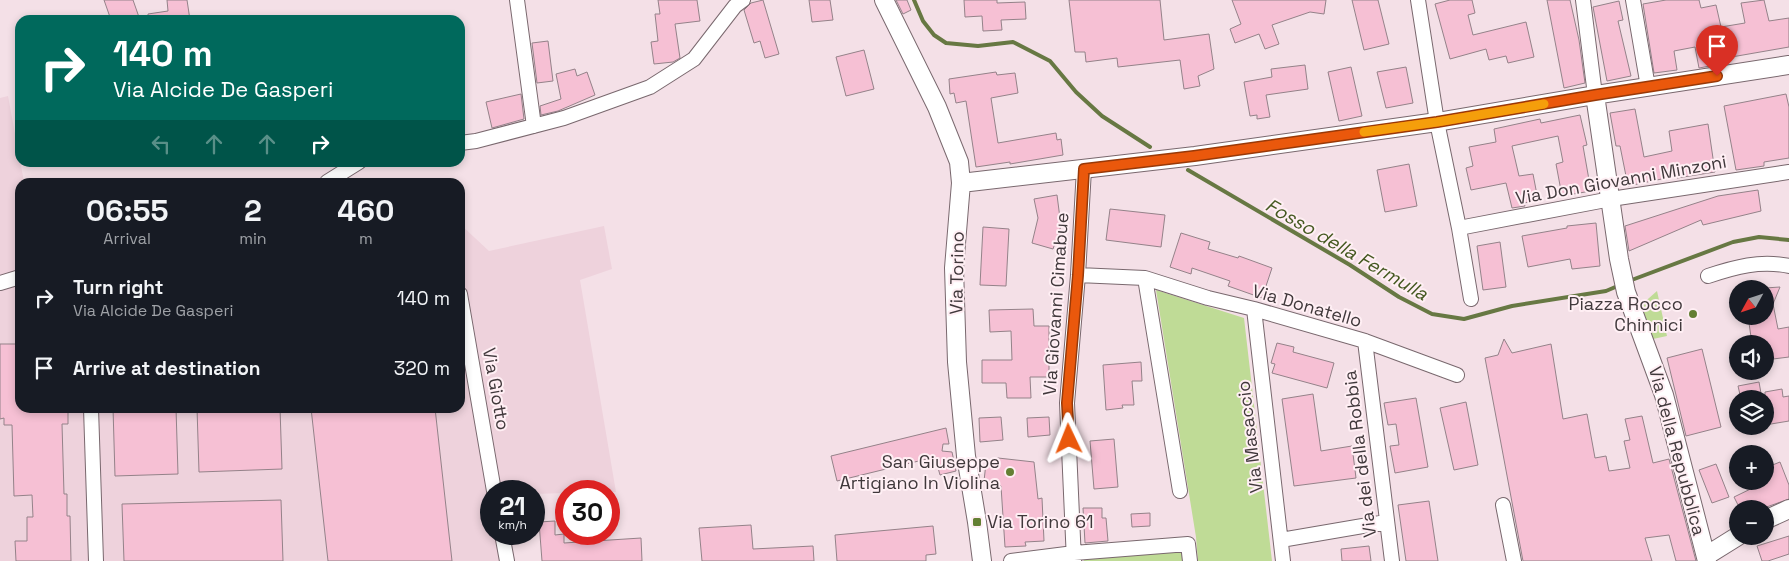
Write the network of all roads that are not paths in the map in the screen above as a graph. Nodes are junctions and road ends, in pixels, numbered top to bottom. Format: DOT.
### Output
graph roads {
  1 [pos="518,0"];
  2 [pos="742,0"];
  3 [pos="884,0"];
  4 [pos="1418,0"];
  5 [pos="1583,0"];
  6 [pos="1633,0"];
  7 [pos="1789,65"];
  8 [pos="1648,87"];
  9 [pos="1595,95"];
  10 [pos="1437,122"];
  11 [pos="534,126"];
  12 [pos="465,142"];
  13 [pos="351,167"];
  14 [pos="1084,169"];
  15 [pos="1789,172"];
  16 [pos="333,178"];
  17 [pos="961,183"];
  18 [pos="1611,199"];
  19 [pos="1459,228"];
  20 [pos="1789,266"];
  21 [pos="1078,275"];
  22 [pos="1708,276"];
  23 [pos="1145,278"];
  24 [pos="15,279"];
  25 [pos="0,283"];
  26 [pos="1471,299"];
  27 [pos="1254,309"];
  28 [pos="465,323"];
  29 [pos="1365,341"];
  30 [pos="1457,375"];
  31 [pos="91,413"];
  32 [pos="492,480"];
  33 [pos="1180,491"];
  34 [pos="1503,505"];
  35 [pos="1789,509"];
  36 [pos="1774,516"];
  37 [pos="1386,522"];
  38 [pos="1281,540"];
  39 [pos="1729,542"];
  40 [pos="504,545"];
  41 [pos="1074,557"];
  42 [pos="1706,558"];
  43 [pos="96,561"];
  44 [pos="506,561"];
  45 [pos="982,561"];
  46 [pos="1011,561"];
  47 [pos="1190,561"];
  48 [pos="1283,561"];
  49 [pos="1392,561"];
  50 [pos="1514,561"];
  1 -- 11 [label="street"];
  2 -- 11 [label="street"];
  3 -- 17 [label="street, Via Torino"];
  4 -- 10 [label="street"];
  5 -- 9 [label="street"];
  6 -- 8 [label="street"];
  7 -- 8 [label="street"];
  8 -- 9 [label="street"];
  9 -- 10 [label="street"];
  9 -- 18 [label="street, Via della Repubblica"];
  10 -- 14 [label="street"];
  10 -- 19 [label="street"];
  11 -- 12 [label="street"];
  13 -- 16 [label="street"];
  14 -- 17 [label="street"];
  14 -- 21 [label="street, Via Giovanni Cimabue"];
  15 -- 18 [label="street, Via Don Giovanni Minzoni"];
  17 -- 45 [label="street, Via Torino"];
  18 -- 19 [label="street, Via Don Giovanni Minzoni"];
  18 -- 42 [label="street, Via della Repubblica"];
  19 -- 26 [label="street"];
  20 -- 22 [label="street"];
  21 -- 23 [label="street, Via Donatello"];
  21 -- 41 [label="street, Via Giovanni Cimabue"];
  23 -- 27 [label="street, Via Donatello"];
  23 -- 33 [label="street"];
  24 -- 25 [label="street"];
  27 -- 29 [label="street, Via Donatello"];
  27 -- 38 [label="street, Via Masaccio"];
  28 -- 32 [label="street, Via Giotto"];
  29 -- 30 [label="street, Via Donatello"];
  29 -- 37 [label="street, Via dei della Robbia"];
  31 -- 43 [label="street"];
  34 -- 50 [label="street"];
  35 -- 36 [label="street"];
  37 -- 38 [label="street"];
  37 -- 49 [label="street, Via dei della Robbia"];
  38 -- 48 [label="street, Via Masaccio"];
  39 -- 42 [label="street, Via della Repubblica"];
  40 -- 44 [label="street"];
  41 -- 46 [label="street"];
  41 -- 47 [label="street"];
}
